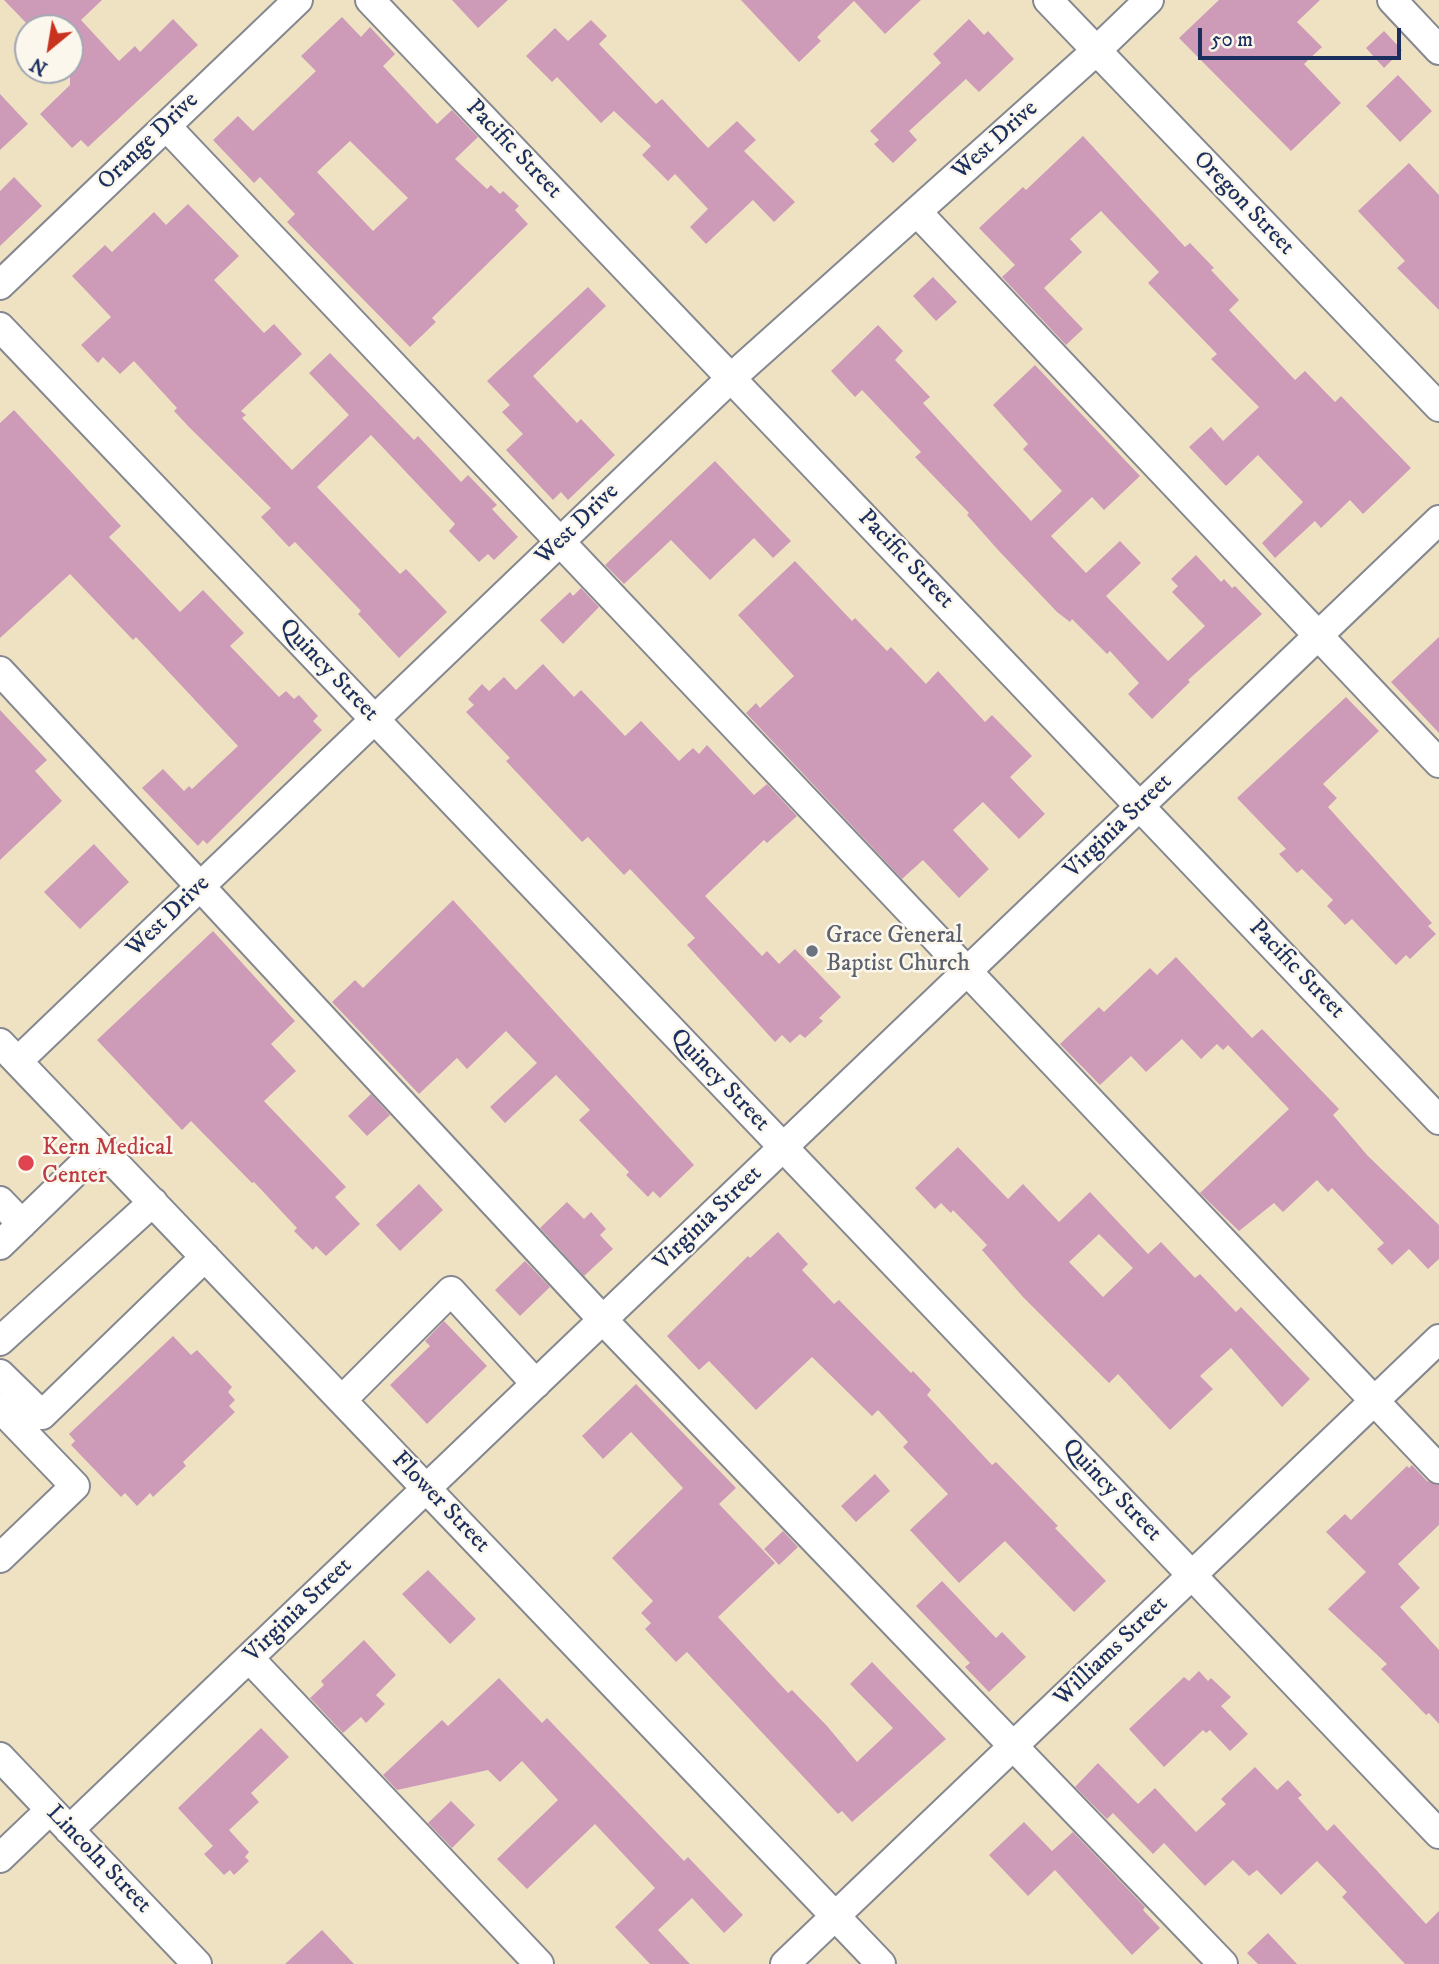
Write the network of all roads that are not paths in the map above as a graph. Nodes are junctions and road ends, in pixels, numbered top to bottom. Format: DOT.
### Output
graph roads {
  1 [pos="298,0"];
  2 [pos="370,0"];
  3 [pos="1048,0"];
  4 [pos="1149,0"];
  5 [pos="1392,0"];
  6 [pos="1439,50"];
  7 [pos="1097,51"];
  8 [pos="166,126"];
  9 [pos="917,212"];
  10 [pos="0,285"];
  11 [pos="0,327"];
  12 [pos="731,378"];
  13 [pos="1439,407"];
  14 [pos="1439,520"];
  15 [pos="560,542"];
  16 [pos="1318,636"];
  17 [pos="0,671"];
  18 [pos="375,720"];
  19 [pos="1439,763"];
  20 [pos="1140,806"];
  21 [pos="202,885"];
  22 [pos="967,972"];
  23 [pos="9,1052"];
  24 [pos="1439,1120"];
  25 [pos="783,1147"];
  26 [pos="100,1148"];
  27 [pos="0,1201"];
  28 [pos="153,1202"];
  29 [pos="22,1224"];
  30 [pos="0,1245"];
  31 [pos="205,1257"];
  32 [pos="603,1320"];
  33 [pos="1439,1339"];
  34 [pos="0,1341"];
  35 [pos="0,1374"];
  36 [pos="536,1384"];
  37 [pos="342,1400"];
  38 [pos="1375,1401"];
  39 [pos="5,1422"];
  40 [pos="1439,1469"];
  41 [pos="426,1489"];
  42 [pos="0,1558"];
  43 [pos="1192,1576"];
  44 [pos="249,1658"];
  45 [pos="1014,1746"];
  46 [pos="0,1757"];
  47 [pos="60,1820"];
  48 [pos="1439,1834"];
  49 [pos="0,1858"];
  50 [pos="835,1916"];
  51 [pos="197,1964"];
  52 [pos="540,1964"];
  53 [pos="785,1964"];
  54 [pos="881,1964"];
  55 [pos="1223,1964"];
  1 -- 8 [label="street, Orange Drive"];
  2 -- 12 [label="street, Pacific Street"];
  3 -- 7 [label="street, Oregon Street"];
  4 -- 7 [label="street, West Drive"];
  5 -- 6 [label="street"];
  7 -- 9 [label="street, West Drive"];
  7 -- 13 [label="street, Oregon Street"];
  8 -- 10 [label="street, Orange Drive"];
  8 -- 15 [label="street"];
  9 -- 12 [label="street, West Drive"];
  9 -- 16 [label="street"];
  11 -- 18 [label="street, Quincy Street"];
  12 -- 15 [label="street, West Drive"];
  12 -- 20 [label="street, Pacific Street"];
  14 -- 16 [label="street, Virginia Street"];
  15 -- 18 [label="street, West Drive"];
  15 -- 22 [label="street"];
  16 -- 19 [label="street"];
  16 -- 20 [label="street, Virginia Street"];
  17 -- 21 [label="street"];
  18 -- 21 [label="street, West Drive"];
  18 -- 25 [label="street, Quincy Street"];
  20 -- 22 [label="street, Virginia Street"];
  20 -- 24 [label="street, Pacific Street"];
  21 -- 23 [label="street, West Drive"];
  21 -- 32 [label="street"];
  22 -- 25 [label="street, Virginia Street"];
  22 -- 38 [label="street"];
  23 -- 26 [label="street, Flower Street"];
  25 -- 32 [label="street, Virginia Street"];
  25 -- 43 [label="street, Quincy Street"];
  26 -- 28 [label="street, Flower Street"];
  26 -- 29 [label="street"];
  27 -- 29 [label="street"];
  28 -- 31 [label="street, Flower Street"];
  28 -- 34 [label="street"];
  29 -- 30 [label="street"];
  31 -- 35 [label="street"];
  31 -- 37 [label="street, Flower Street"];
  32 -- 36 [label="street, Virginia Street"];
  32 -- 45 [label="street"];
  33 -- 38 [label="street, Williams Street"];
  36 -- 37 [label="street"];
  36 -- 41 [label="street, Virginia Street"];
  37 -- 41 [label="street, Flower Street"];
  38 -- 40 [label="street"];
  38 -- 43 [label="street, Williams Street"];
  39 -- 42 [label="street"];
  41 -- 44 [label="street, Virginia Street"];
  41 -- 50 [label="street, Flower Street"];
  43 -- 45 [label="street, Williams Street"];
  43 -- 48 [label="street, Quincy Street"];
  44 -- 47 [label="street, Virginia Street"];
  44 -- 52 [label="street"];
  45 -- 50 [label="street, Williams Street"];
  45 -- 55 [label="street"];
  46 -- 47 [label="street, Lincoln Street"];
  47 -- 49 [label="street, Virginia Street"];
  47 -- 51 [label="street, Lincoln Street"];
  50 -- 53 [label="street, Williams Street"];
  50 -- 54 [label="street, Flower Street"];
}
